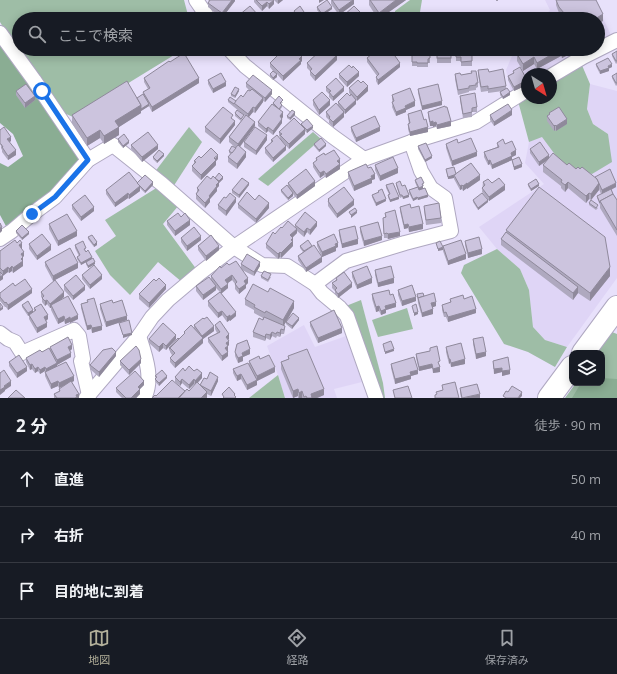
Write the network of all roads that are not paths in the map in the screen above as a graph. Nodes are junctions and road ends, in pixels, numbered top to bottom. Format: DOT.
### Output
graph roads {
  1 [pos="199,2"];
  2 [pos="204,12"];
  3 [pos="0,33"];
  4 [pos="617,40"];
  5 [pos="605,46"];
  6 [pos="12,50"];
  7 [pos="17,56"];
  8 [pos="236,56"];
  9 [pos="585,56"];
  10 [pos="557,72"];
  11 [pos="521,94"];
  12 [pos="411,142"];
  13 [pos="364,159"];
  14 [pos="88,160"];
  15 [pos="0,239"];
  16 [pos="234,247"];
  17 [pos="315,284"];
  18 [pos="617,307"];
  19 [pos="139,336"];
  20 [pos="3,339"];
  21 [pos="585,350"];
  22 [pos="569,371"];
  23 [pos="87,396"];
  24 [pos="144,398"];
  25 [pos="376,398"];
  26 [pos="549,398"];
  1 -- 2 [label="street"];
  3 -- 6 [label="street"];
  4 -- 5 [label="street"];
  7 -- 14 [label="street"];
  8 -- 13 [label="street"];
  9 -- 10 [label="street"];
  11 -- 12 [label="street"];
  12 -- 13 [label="street"];
  12 -- 17 [label="street"];
  13 -- 16 [label="street"];
  14 -- 15 [label="street"];
  14 -- 16 [label="street"];
  16 -- 17 [label="street"];
  16 -- 19 [label="street"];
  17 -- 25 [label="street"];
  18 -- 21 [label="highway"];
  19 -- 23 [label="street"];
  19 -- 24 [label="street"];
  20 -- 23 [label="street"];
  22 -- 26 [label="highway"];
}
